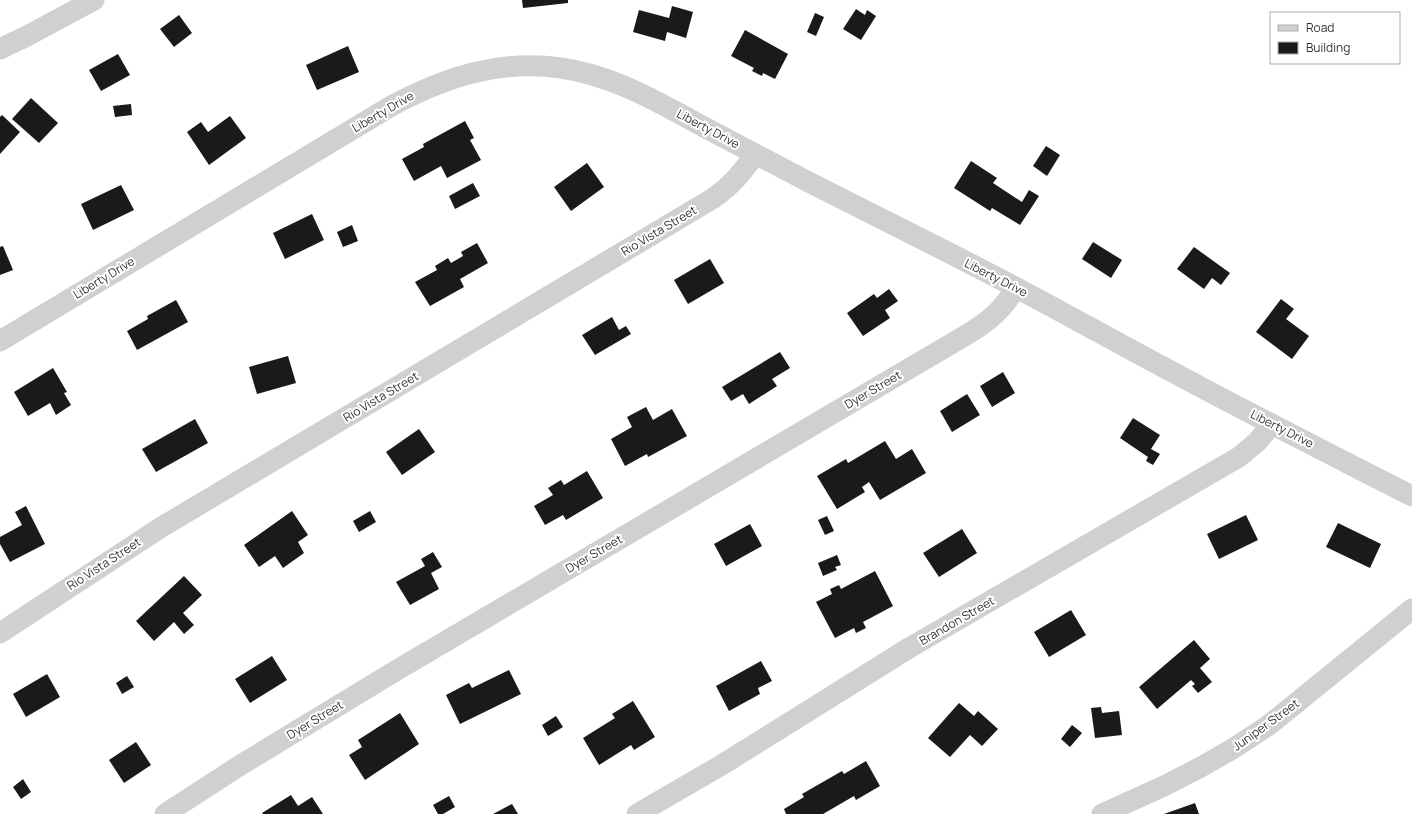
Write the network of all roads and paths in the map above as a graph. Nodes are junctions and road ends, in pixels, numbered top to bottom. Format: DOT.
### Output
graph roads {
  1 [pos="94,0"];
  2 [pos="0,49"];
  3 [pos="755,154"];
  4 [pos="1016,288"];
  5 [pos="0,341"];
  6 [pos="1272,424"];
  7 [pos="1412,496"];
  8 [pos="1412,608"];
  9 [pos="0,633"];
  10 [pos="165,814"];
  11 [pos="637,814"];
  12 [pos="1102,814"];
  1 -- 2 [label="street"];
  3 -- 4 [label="street, Liberty Drive"];
  3 -- 5 [label="street, Liberty Drive"];
  3 -- 9 [label="street, Rio Vista Street"];
  4 -- 6 [label="street, Liberty Drive"];
  4 -- 10 [label="street, Dyer Street"];
  6 -- 7 [label="street, Liberty Drive"];
  6 -- 11 [label="street, Brandon Street"];
  8 -- 12 [label="street, Juniper Street"];
}
